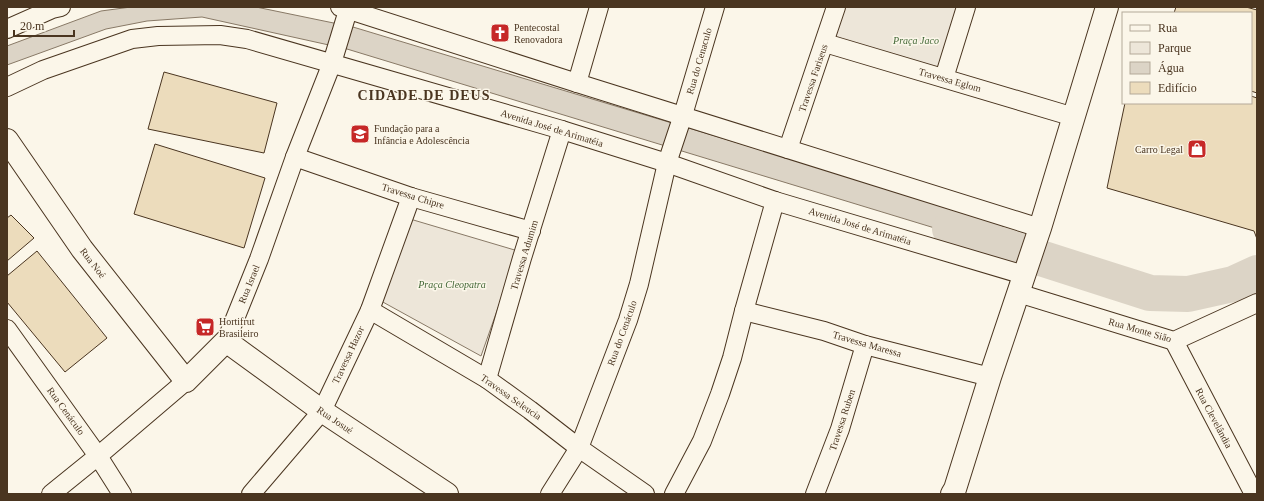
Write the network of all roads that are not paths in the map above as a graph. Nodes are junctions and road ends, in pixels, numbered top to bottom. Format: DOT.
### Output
graph roads {
  1 [pos="61,7"];
  2 [pos="599,7"];
  3 [pos="715,7"];
  4 [pos="836,7"];
  5 [pos="966,7"];
  6 [pos="1107,7"];
  7 [pos="346,10"];
  8 [pos="7,28"];
  9 [pos="825,43"];
  10 [pos="333,60"];
  11 [pos="944,78"];
  12 [pos="577,83"];
  13 [pos="7,87"];
  14 [pos="1074,117"];
  15 [pos="682,120"];
  16 [pos="562,130"];
  17 [pos="7,140"];
  18 [pos="788,149"];
  19 [pos="295,157"];
  20 [pos="668,159"];
  21 [pos="411,197"];
  22 [pos="775,201"];
  23 [pos="531,231"];
  24 [pos="1038,232"];
  25 [pos="1023,278"];
  26 [pos="1257,303"];
  27 [pos="370,310"];
  28 [pos="744,311"];
  29 [pos="7,329"];
  30 [pos="226,341"];
  31 [pos="1174,341"];
  32 [pos="865,345"];
  33 [pos="990,377"];
  34 [pos="487,380"];
  35 [pos="186,381"];
  36 [pos="322,411"];
  37 [pos="579,448"];
  38 [pos="98,456"];
  39 [pos="958,493"];
  40 [pos="51,494"];
  41 [pos="122,494"];
  42 [pos="252,494"];
  43 [pos="447,494"];
  44 [pos="550,494"];
  45 [pos="646,494"];
  46 [pos="674,494"];
  47 [pos="815,494"];
  48 [pos="1254,494"];
  1 -- 8 [label="street"];
  2 -- 12 [label="street"];
  3 -- 15 [label="street, Rua do Cenaculo"];
  4 -- 9 [label="street, Travessa Fariseus"];
  5 -- 11 [label="street"];
  6 -- 14 [label="street"];
  7 -- 10 [label="street, Rua Israel"];
  7 -- 12 [label="street"];
  9 -- 11 [label="street, Travessa Eglom"];
  9 -- 18 [label="street, Travessa Fariseus"];
  10 -- 13 [label="street, Avenida José de Arimatéia"];
  10 -- 16 [label="street, Avenida José de Arimatéia"];
  10 -- 19 [label="street, Rua Israel"];
  11 -- 14 [label="street, Travessa Eglom"];
  12 -- 15 [label="street"];
  14 -- 24 [label="street"];
  15 -- 18 [label="street"];
  15 -- 20 [label="street, Rua do Cenaculo"];
  16 -- 20 [label="street, Avenida José de Arimatéia"];
  16 -- 23 [label="street, Travessa Adumim"];
  17 -- 35 [label="street, Rua Noé"];
  18 -- 24 [label="street"];
  19 -- 21 [label="street, Travessa Chipre"];
  19 -- 30 [label="street, Rua Israel"];
  20 -- 22 [label="street, Avenida José de Arimatéia"];
  20 -- 37 [label="street, Rua do Cenáculo"];
  21 -- 23 [label="street, Travessa Chipre"];
  21 -- 27 [label="street, Travessa Hazor"];
  22 -- 25 [label="street, Avenida José de Arimatéia"];
  22 -- 28 [label="street"];
  23 -- 34 [label="street, Travessa Adumim"];
  24 -- 25 [label="street"];
  25 -- 31 [label="street, Rua Monte Sião"];
  25 -- 33 [label="street"];
  26 -- 31 [label="street, Rua Monte Sião"];
  27 -- 34 [label="street, Travessa Seleucia"];
  27 -- 36 [label="street, Travessa Hazor"];
  28 -- 32 [label="street, Travessa Maressa"];
  28 -- 46 [label="street"];
  29 -- 38 [label="street, Rua Cenáculo"];
  30 -- 35 [label="street, Rua Israel"];
  30 -- 36 [label="street, Rua Josué"];
  31 -- 48 [label="street, Rua Clevelândia"];
  32 -- 33 [label="street, Travessa Maressa"];
  32 -- 47 [label="street, Travessa Ruben"];
  33 -- 39 [label="street"];
  34 -- 37 [label="street, Travessa Seleucia"];
  35 -- 38 [label="street, Rua Israel"];
  36 -- 42 [label="street, Travessa Hazor"];
  36 -- 43 [label="street, Rua Josué"];
  37 -- 44 [label="street, Rua do Cenáculo"];
  37 -- 45 [label="street, Travessa Seleucia"];
  38 -- 40 [label="street, Rua Israel"];
  38 -- 41 [label="street, Rua Cenáculo"];
}
